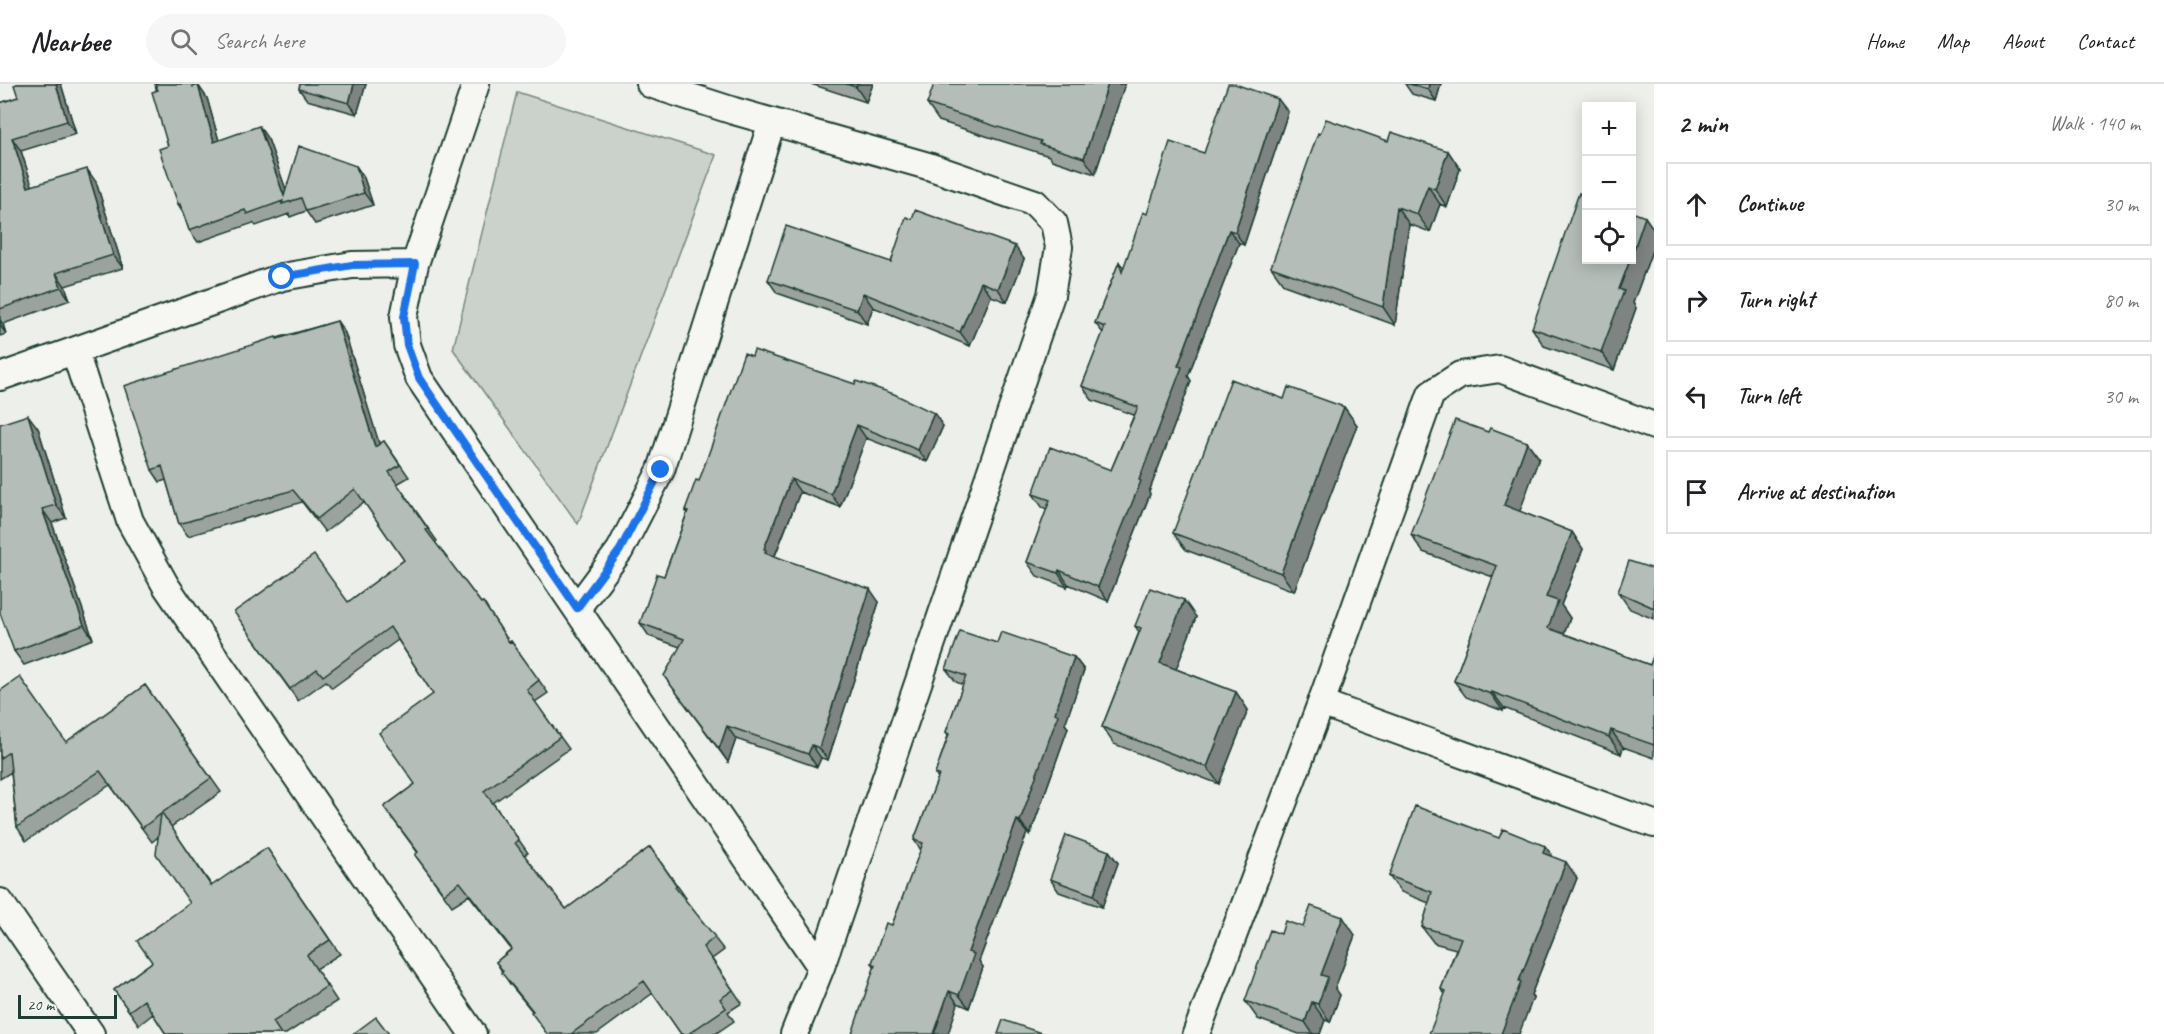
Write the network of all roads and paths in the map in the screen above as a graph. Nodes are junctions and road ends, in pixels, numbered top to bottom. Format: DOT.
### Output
graph roads {
  1 [pos="476,84"];
  2 [pos="650,84"];
  3 [pos="772,122"];
  4 [pos="415,264"];
  5 [pos="75,352"];
  6 [pos="0,377"];
  7 [pos="1654,426"];
  8 [pos="577,608"];
  9 [pos="1322,703"];
  10 [pos="1654,824"];
  11 [pos="0,902"];
  12 [pos="821,967"];
  13 [pos="91,1034"];
  14 [pos="473,1034"];
  15 [pos="794,1034"];
  16 [pos="1196,1034"];
  1 -- 4 [label="street"];
  2 -- 3 [label="street"];
  3 -- 8 [label="street"];
  3 -- 12 [label="street"];
  4 -- 5 [label="street"];
  4 -- 8 [label="street"];
  5 -- 6 [label="street"];
  5 -- 14 [label="street"];
  7 -- 9 [label="street"];
  8 -- 12 [label="street"];
  9 -- 10 [label="street"];
  9 -- 16 [label="street"];
  11 -- 13 [label="street"];
  12 -- 15 [label="street"];
}
